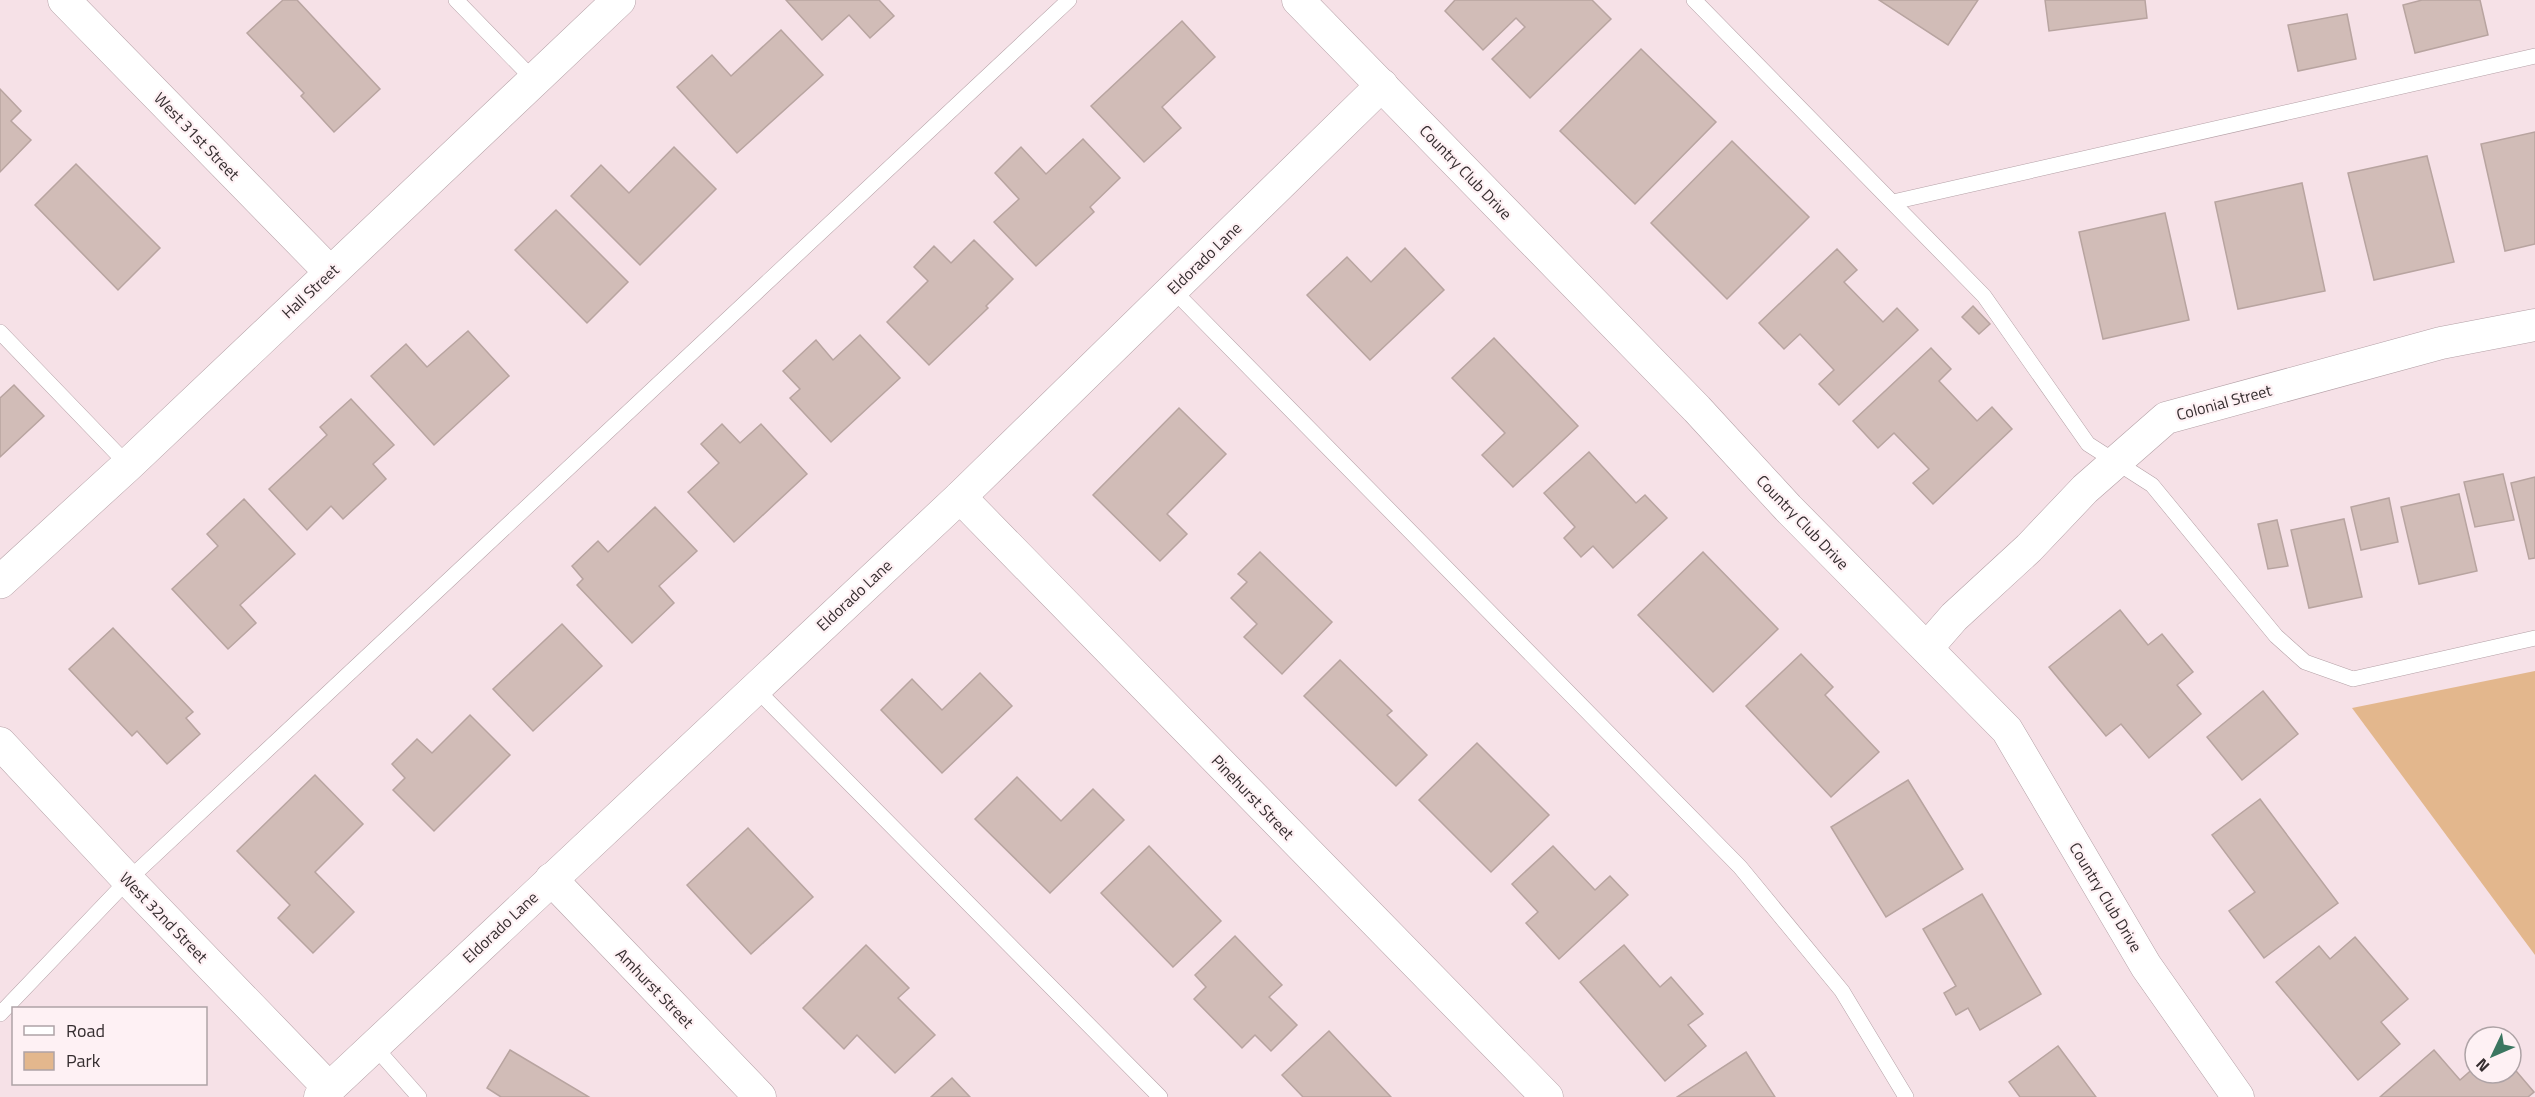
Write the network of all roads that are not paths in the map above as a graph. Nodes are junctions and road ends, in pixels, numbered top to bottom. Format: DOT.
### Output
graph roads {
  1 [pos="64,0"];
  2 [pos="456,0"];
  3 [pos="619,0"];
  4 [pos="1069,0"];
  5 [pos="1298,0"];
  6 [pos="1694,0"];
  7 [pos="2535,56"];
  8 [pos="534,80"];
  9 [pos="1382,85"];
  10 [pos="1893,202"];
  11 [pos="330,272"];
  12 [pos="1172,289"];
  13 [pos="2535,325"];
  14 [pos="0,332"];
  15 [pos="2114,461"];
  16 [pos="128,465"];
  17 [pos="960,497"];
  18 [pos="0,582"];
  19 [pos="2535,638"];
  20 [pos="1927,648"];
  21 [pos="755,688"];
  22 [pos="0,743"];
  23 [pos="550,879"];
  24 [pos="128,880"];
  25 [pos="0,1014"];
  26 [pos="374,1046"];
  27 [pos="325,1093"];
  28 [pos="419,1097"];
  29 [pos="760,1097"];
  30 [pos="1160,1097"];
  31 [pos="1547,1097"];
  32 [pos="1906,1097"];
  33 [pos="2238,1097"];
  1 -- 11 [label="street, West 31st Street"];
  2 -- 8 [label="lane"];
  3 -- 8 [label="street, Hall Street"];
  4 -- 24 [label="lane"];
  5 -- 9 [label="street, Country Club Drive"];
  6 -- 10 [label="lane"];
  7 -- 10 [label="lane"];
  8 -- 11 [label="street, Hall Street"];
  9 -- 12 [label="street, Eldorado Lane"];
  9 -- 20 [label="street, Country Club Drive"];
  10 -- 15 [label="lane"];
  11 -- 16 [label="street, Hall Street"];
  12 -- 17 [label="street, Eldorado Lane"];
  12 -- 32 [label="lane"];
  13 -- 15 [label="street, Colonial Street"];
  14 -- 16 [label="lane"];
  15 -- 19 [label="lane"];
  15 -- 20 [label="street, Colonial Street"];
  16 -- 18 [label="street, Hall Street"];
  17 -- 21 [label="street, Eldorado Lane"];
  17 -- 31 [label="street, Pinehurst Street"];
  20 -- 33 [label="street, Country Club Drive"];
  21 -- 23 [label="street, Eldorado Lane"];
  21 -- 30 [label="lane"];
  22 -- 24 [label="street, West 32nd Street"];
  23 -- 26 [label="street, Eldorado Lane"];
  23 -- 29 [label="street, Amhurst Street"];
  24 -- 25 [label="lane"];
  24 -- 27 [label="street, West 32nd Street"];
  26 -- 27 [label="street, Eldorado Lane"];
  26 -- 28 [label="lane"];
}
